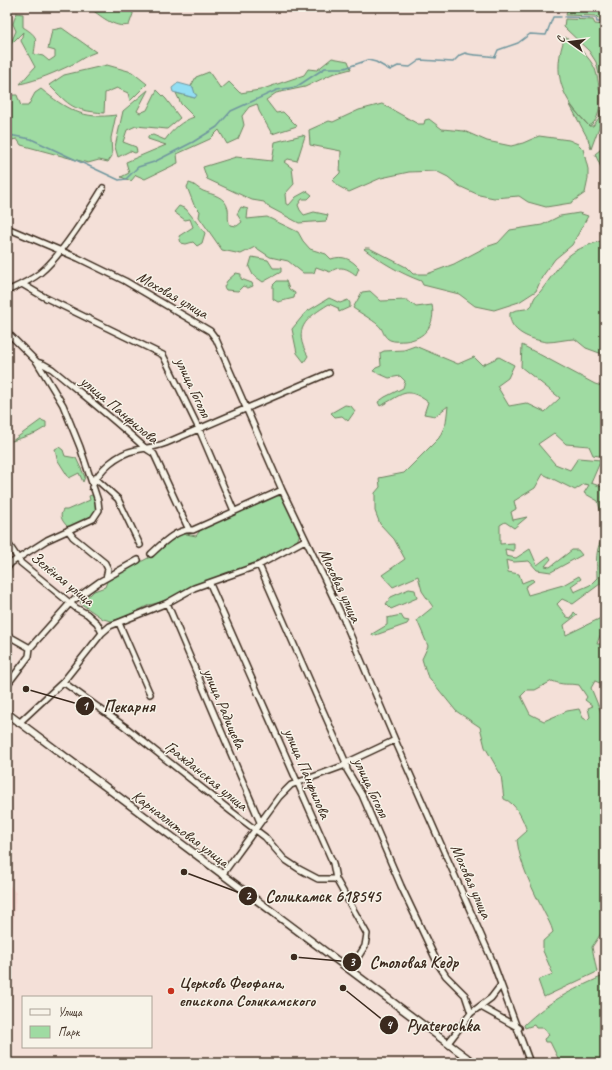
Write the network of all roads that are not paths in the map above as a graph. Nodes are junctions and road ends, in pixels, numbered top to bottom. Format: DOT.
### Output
graph roads {
  1 [pos="103,188"];
  2 [pos="7,228"];
  3 [pos="59,250"];
  4 [pos="22,284"];
  5 [pos="7,291"];
  6 [pos="7,332"];
  7 [pos="37,362"];
  8 [pos="329,373"];
  9 [pos="247,408"];
  10 [pos="199,429"];
  11 [pos="145,449"];
  12 [pos="95,478"];
  13 [pos="92,487"];
  14 [pos="282,490"];
  15 [pos="234,511"];
  16 [pos="68,530"];
  17 [pos="189,530"];
  18 [pos="305,540"];
  19 [pos="7,542"];
  20 [pos="140,545"];
  21 [pos="151,554"];
  22 [pos="18,558"];
  23 [pos="138,560"];
  24 [pos="259,565"];
  25 [pos="7,568"];
  26 [pos="106,578"];
  27 [pos="210,584"];
  28 [pos="71,602"];
  29 [pos="167,603"];
  30 [pos="119,623"];
  31 [pos="102,633"];
  32 [pos="7,635"];
  33 [pos="30,648"];
  34 [pos="63,682"];
  35 [pos="7,685"];
  36 [pos="150,694"];
  37 [pos="7,713"];
  38 [pos="19,723"];
  39 [pos="395,740"];
  40 [pos="346,763"];
  41 [pos="298,783"];
  42 [pos="260,822"];
  43 [pos="254,830"];
  44 [pos="222,875"];
  45 [pos="336,879"];
  46 [pos="350,970"];
  47 [pos="501,985"];
  48 [pos="480,1007"];
  49 [pos="471,1013"];
  50 [pos="519,1028"];
  51 [pos="448,1044"];
  52 [pos="474,1063"];
  53 [pos="530,1063"];
  1 -- 3 [label="street"];
  2 -- 3 [label="street, Моховая улица"];
  3 -- 4 [label="street"];
  3 -- 9 [label="street, Моховая улица"];
  4 -- 5 [label="street"];
  4 -- 10 [label="street, улица Гоголя"];
  6 -- 7 [label="street, улица Панфилова"];
  7 -- 11 [label="street, улица Панфилова"];
  7 -- 13 [label="street"];
  8 -- 9 [label="street"];
  9 -- 10 [label="street"];
  9 -- 14 [label="street, Моховая улица"];
  10 -- 11 [label="street"];
  10 -- 15 [label="street, улица Гоголя"];
  11 -- 12 [label="street"];
  11 -- 17 [label="street, улица Панфилова"];
  12 -- 13 [label="street"];
  12 -- 20 [label="street"];
  13 -- 16 [label="street"];
  14 -- 15 [label="street"];
  14 -- 18 [label="street, Моховая улица"];
  15 -- 17 [label="street"];
  16 -- 22 [label="street"];
  16 -- 26 [label="street"];
  17 -- 21 [label="street"];
  18 -- 24 [label="street"];
  18 -- 39 [label="street, Моховая улица"];
  19 -- 22 [label="street, Зелёная улица"];
  22 -- 25 [label="street"];
  22 -- 28 [label="street, Зелёная улица"];
  23 -- 26 [label="street"];
  24 -- 27 [label="street"];
  24 -- 40 [label="street, улица Гоголя"];
  26 -- 28 [label="street"];
  27 -- 29 [label="street"];
  27 -- 41 [label="street, улица Панфилова"];
  28 -- 31 [label="street, Зелёная улица"];
  28 -- 33 [label="street"];
  29 -- 30 [label="street"];
  29 -- 42 [label="street, улица Радищева"];
  30 -- 31 [label="street"];
  30 -- 36 [label="street"];
  31 -- 34 [label="street"];
  32 -- 33 [label="street"];
  33 -- 35 [label="street"];
  34 -- 38 [label="street"];
  34 -- 43 [label="street, Гражданская улица"];
  37 -- 38 [label="street, Карналлитовая улица"];
  38 -- 44 [label="street, Карналлитовая улица"];
  39 -- 40 [label="street"];
  39 -- 47 [label="street, Моховая улица"];
  40 -- 41 [label="street"];
  40 -- 49 [label="street, улица Гоголя"];
  41 -- 42 [label="street"];
  41 -- 45 [label="street, улица Панфилова"];
  42 -- 43 [label="street"];
  43 -- 44 [label="street"];
  43 -- 45 [label="street, Гражданская улица"];
  44 -- 46 [label="street, Карналлитовая улица"];
  45 -- 46 [label="street, улица Панфилова"];
  46 -- 51 [label="street, Карналлитовая улица"];
  47 -- 48 [label="street"];
  47 -- 50 [label="street, Моховая улица"];
  48 -- 49 [label="street"];
  48 -- 50 [label="street"];
  49 -- 51 [label="street"];
  50 -- 53 [label="street, Моховая улица"];
  51 -- 52 [label="street, Карналлитовая улица"];
}
